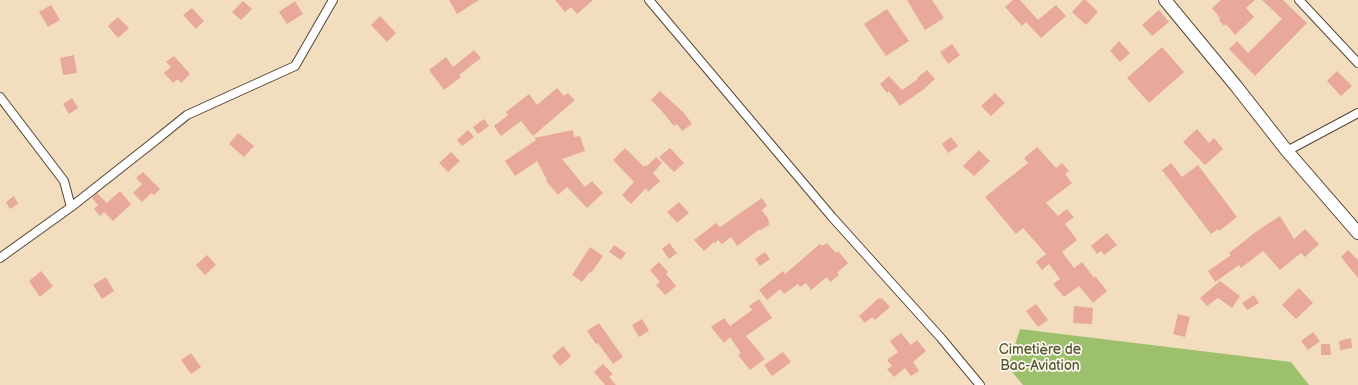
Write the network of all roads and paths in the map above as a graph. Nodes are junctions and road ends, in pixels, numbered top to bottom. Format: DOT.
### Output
graph roads {
  1 [pos="333,0"];
  2 [pos="649,0"];
  3 [pos="1165,0"];
  4 [pos="1299,0"];
  5 [pos="1358,62"];
  6 [pos="0,97"];
  7 [pos="1358,113"];
  8 [pos="1287,151"];
  9 [pos="71,207"];
  10 [pos="1358,233"];
  11 [pos="0,258"];
  12 [pos="980,385"];
  1 -- 9 [label="street"];
  2 -- 12 [label="street"];
  3 -- 8 [label="street"];
  4 -- 5 [label="street"];
  6 -- 9 [label="street"];
  7 -- 8 [label="street"];
  8 -- 10 [label="street"];
  9 -- 11 [label="street"];
}
